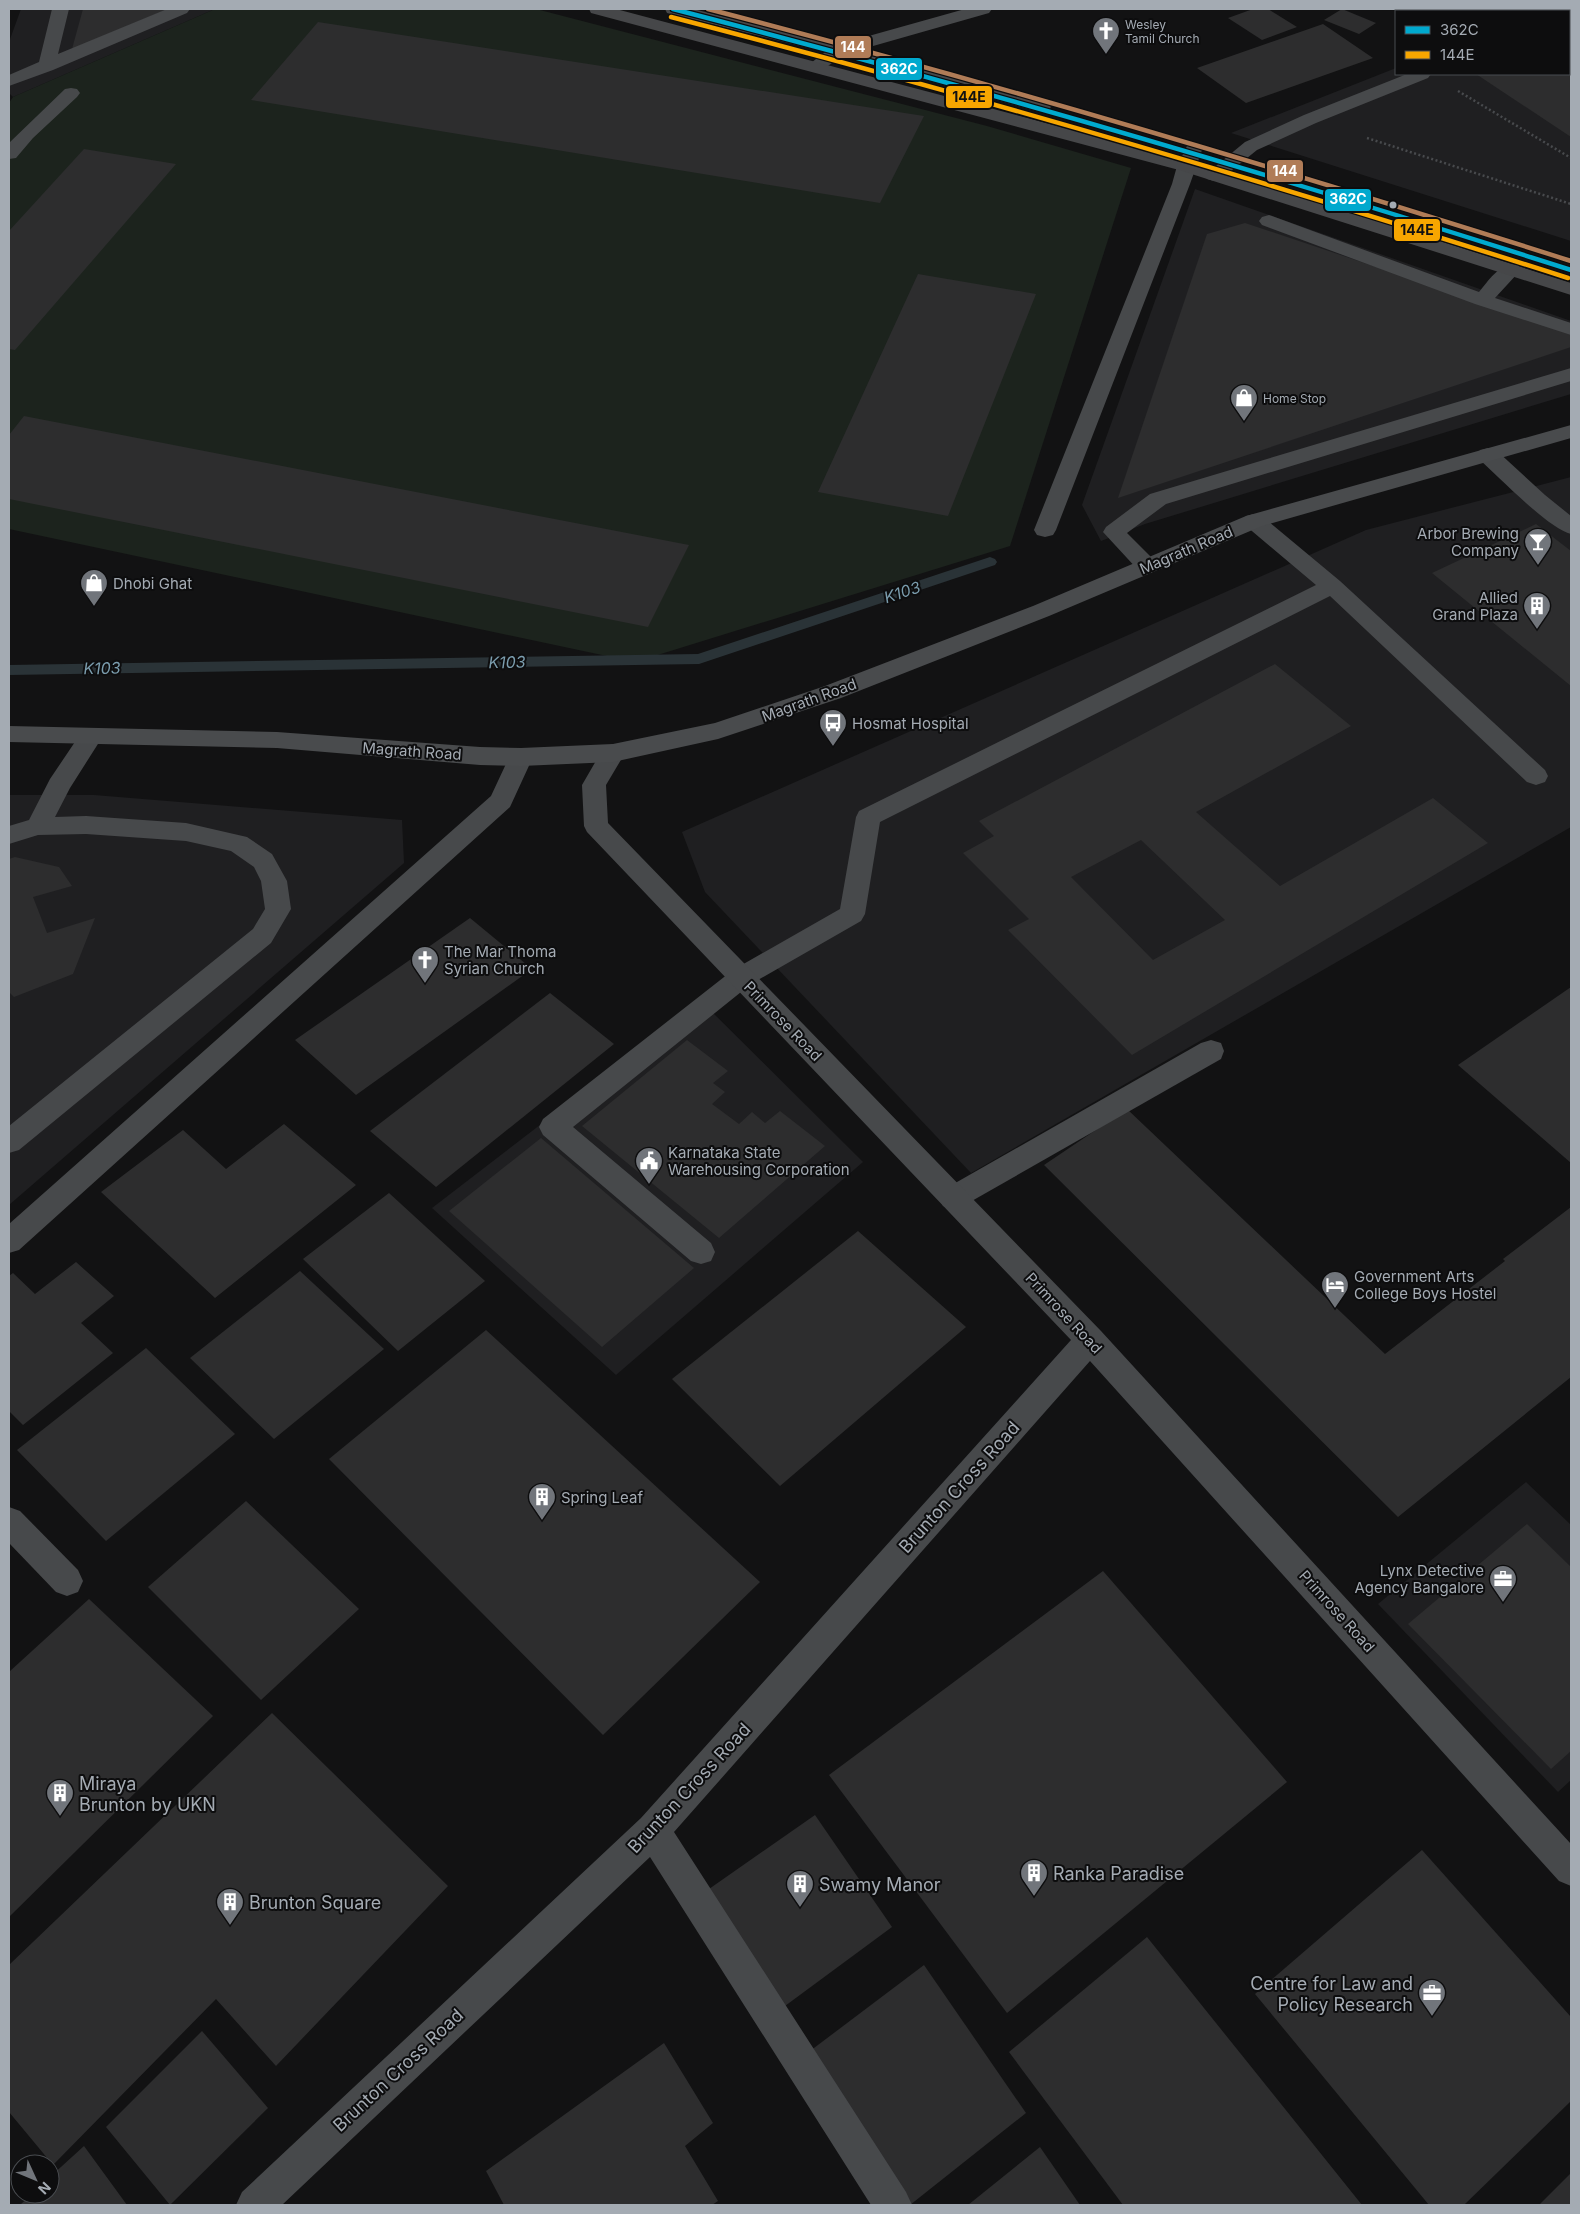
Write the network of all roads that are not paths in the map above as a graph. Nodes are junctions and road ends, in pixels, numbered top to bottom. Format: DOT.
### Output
graph roads {
  1 [pos="60,9"];
  2 [pos="181,9"];
  3 [pos="597,9"];
  4 [pos="673,9"];
  5 [pos="983,9"];
  6 [pos="839,50"];
  7 [pos="47,66"];
  8 [pos="816,66"];
  9 [pos="1420,75"];
  10 [pos="9,81"];
  11 [pos="71,93"];
  12 [pos="9,130"];
  13 [pos="27,134"];
  14 [pos="9,154"];
  15 [pos="1189,158"];
  16 [pos="1229,161"];
  17 [pos="1214,175"];
  18 [pos="1268,221"];
  19 [pos="1511,269"];
  20 [pos="1571,270"];
  21 [pos="1571,289"];
  22 [pos="1482,300"];
  23 [pos="1571,329"];
  24 [pos="1571,374"];
  25 [pos="1571,432"];
  26 [pos="1488,455"];
  27 [pos="1254,521"];
  28 [pos="1571,527"];
  29 [pos="1045,530"];
  30 [pos="1147,566"];
  31 [pos="1332,586"];
  32 [pos="9,734"];
  33 [pos="91,736"];
  34 [pos="613,753"];
  35 [pos="521,757"];
  36 [pos="1536,776"];
  37 [pos="38,826"];
  38 [pos="9,834"];
  39 [pos="742,978"];
  40 [pos="1211,1051"];
  41 [pos="9,1142"];
  42 [pos="954,1198"];
  43 [pos="9,1241"];
  44 [pos="701,1252"];
  45 [pos="1090,1340"];
  46 [pos="9,1521"];
  47 [pos="67,1581"];
  48 [pos="653,1830"];
  49 [pos="1568,1860"];
  50 [pos="255,2205"];
  51 [pos="893,2205"];
  1 -- 7 [label="street"];
  2 -- 7 [label="street"];
  3 -- 8 [label="main road"];
  4 -- 6 [label="main road"];
  5 -- 6 [label="street"];
  6 -- 8 [label="street"];
  6 -- 15 [label="main road"];
  7 -- 10 [label="street"];
  8 -- 15 [label="main road"];
  9 -- 16 [label="street"];
  11 -- 13 [label="street"];
  12 -- 13 [label="street"];
  13 -- 14 [label="street"];
  15 -- 16 [label="main road"];
  15 -- 17 [label="main road"];
  15 -- 29 [label="street"];
  16 -- 17 [label="street"];
  16 -- 20 [label="main road"];
  17 -- 19 [label="main road"];
  18 -- 22 [label="street"];
  19 -- 21 [label="main road"];
  19 -- 22 [label="street"];
  22 -- 23 [label="street"];
  24 -- 30 [label="street"];
  25 -- 26 [label="main road, Magrath Road"];
  26 -- 27 [label="main road, Magrath Road"];
  26 -- 28 [label="street"];
  27 -- 30 [label="main road, Magrath Road"];
  27 -- 31 [label="street"];
  30 -- 34 [label="main road, Magrath Road"];
  31 -- 36 [label="street"];
  31 -- 39 [label="street"];
  32 -- 33 [label="main road, Magrath Road"];
  33 -- 35 [label="main road, Magrath Road"];
  33 -- 37 [label="street"];
  34 -- 35 [label="main road, Magrath Road"];
  34 -- 39 [label="street, Primrose Road"];
  35 -- 43 [label="street"];
  37 -- 38 [label="street"];
  37 -- 41 [label="street"];
  39 -- 42 [label="street, Primrose Road"];
  39 -- 44 [label="street"];
  40 -- 42 [label="street"];
  42 -- 45 [label="street, Primrose Road"];
  45 -- 48 [label="street, Brunton Cross Road"];
  45 -- 49 [label="street, Primrose Road"];
  46 -- 47 [label="street"];
  48 -- 50 [label="street, Brunton Cross Road"];
  48 -- 51 [label="street"];
}
